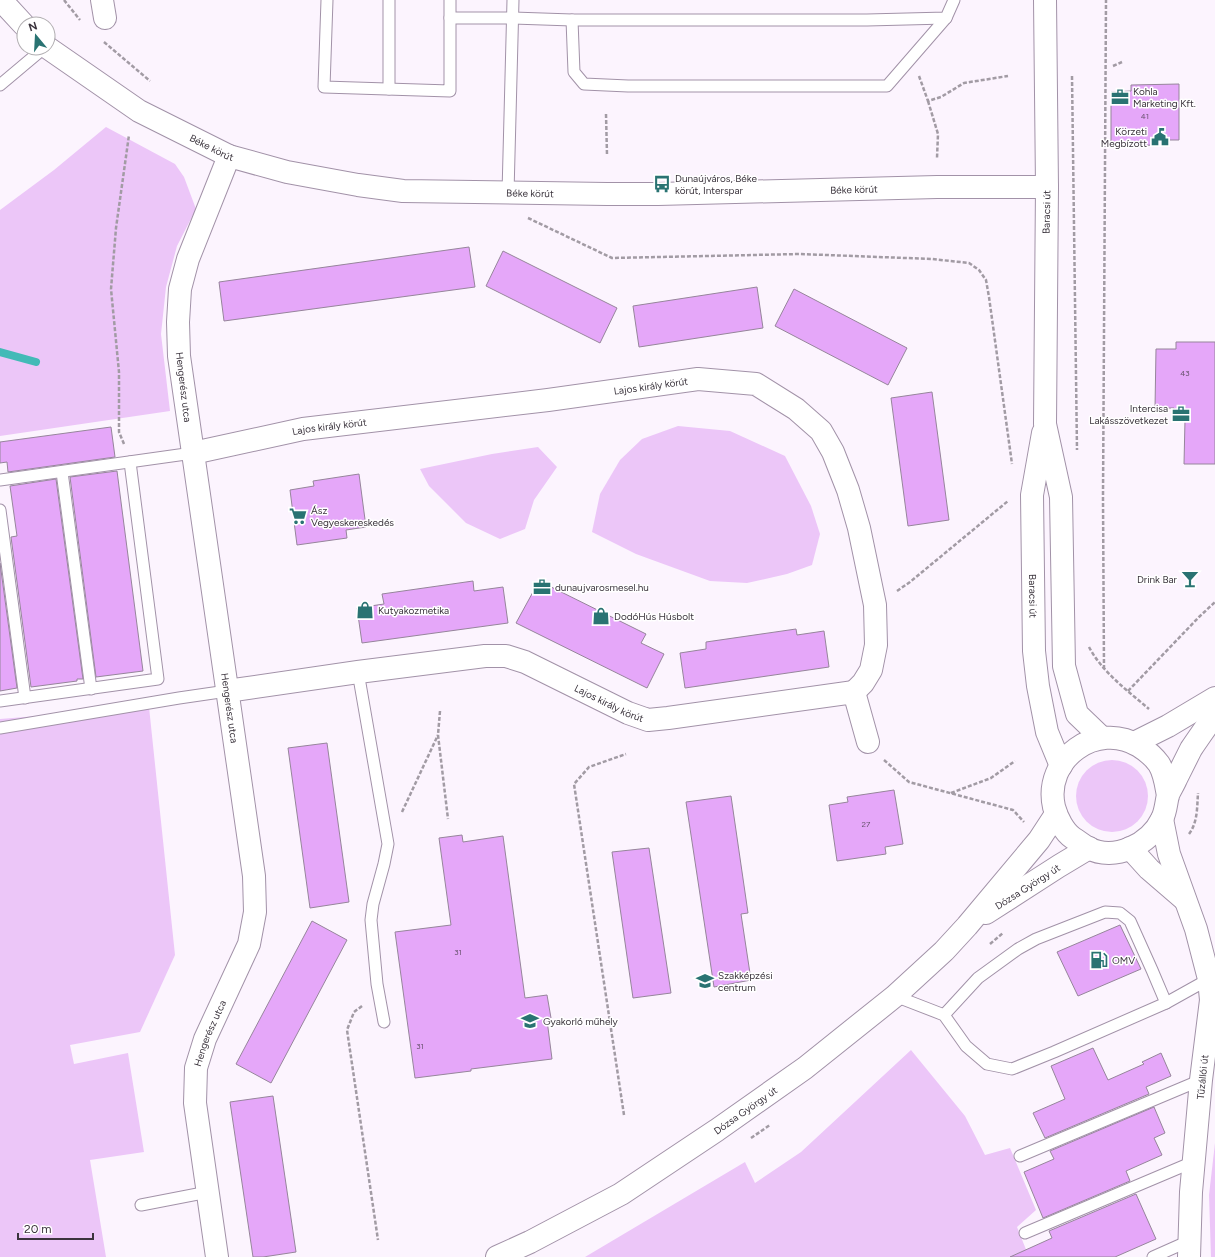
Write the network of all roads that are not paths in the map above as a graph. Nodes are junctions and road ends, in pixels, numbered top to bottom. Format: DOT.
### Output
graph roads {
  1 [pos="2,0"];
  2 [pos="326,0"];
  3 [pos="389,0"];
  4 [pos="450,0"];
  5 [pos="513,0"];
  6 [pos="954,0"];
  7 [pos="1045,0"];
  8 [pos="16,16"];
  9 [pos="450,18"];
  10 [pos="513,18"];
  11 [pos="946,18"];
  12 [pos="572,20"];
  13 [pos="56,54"];
  14 [pos="34,56"];
  15 [pos="0,85"];
  16 [pos="389,89"];
  17 [pos="229,156"];
  18 [pos="1047,187"];
  19 [pos="508,193"];
  20 [pos="1045,424"];
  21 [pos="193,453"];
  22 [pos="130,462"];
  23 [pos="62,472"];
  24 [pos="0,480"];
  25 [pos="0,510"];
  26 [pos="358,672"];
  27 [pos="91,689"];
  28 [pos="227,691"];
  29 [pos="854,692"];
  30 [pos="25,698"];
  31 [pos="1215,698"];
  32 [pos="0,701"];
  33 [pos="1215,714"];
  34 [pos="0,728"];
  35 [pos="1102,738"];
  36 [pos="868,742"];
  37 [pos="1134,743"];
  38 [pos="1061,766"];
  39 [pos="1168,796"];
  40 [pos="1056,814"];
  41 [pos="1162,819"];
  42 [pos="1089,848"];
  43 [pos="1130,848"];
  44 [pos="1186,900"];
  45 [pos="967,926"];
  46 [pos="1209,979"];
  47 [pos="895,996"];
  48 [pos="1166,1003"];
  49 [pos="944,1015"];
  50 [pos="384,1022"];
  51 [pos="1201,1080"];
  52 [pos="1020,1156"];
  53 [pos="1193,1162"];
  54 [pos="208,1192"];
  55 [pos="141,1205"];
  56 [pos="1025,1233"];
  57 [pos="1189,1249"];
  58 [pos="217,1257"];
  59 [pos="497,1257"];
  60 [pos="1153,1257"];
  1 -- 8 [label="street"];
  2 -- 16 [label="lane"];
  3 -- 16 [label="lane"];
  4 -- 9 [label="lane"];
  5 -- 10 [label="lane"];
  6 -- 11 [label="lane"];
  7 -- 18 [label="street, Baracsi út"];
  9 -- 10 [label="lane"];
  9 -- 16 [label="lane"];
  10 -- 12 [label="lane"];
  10 -- 19 [label="lane"];
  11 -- 12 [label="lane"];
  11 -- 12 [label="lane"];
  13 -- 17 [label="street, Béke körút"];
  14 -- 15 [label="lane"];
  17 -- 19 [label="street, Béke körút"];
  17 -- 21 [label="street, Hengerész utca"];
  18 -- 19 [label="street, Béke körút"];
  18 -- 20 [label="street, Baracsi út"];
  20 -- 35 [label="street, Baracsi út"];
  20 -- 38 [label="street, Baracsi út"];
  21 -- 22 [label="lane"];
  21 -- 28 [label="street, Hengerész utca"];
  21 -- 29 [label="street, Lajos király körút"];
  22 -- 23 [label="lane"];
  22 -- 27 [label="lane"];
  23 -- 24 [label="lane"];
  23 -- 27 [label="lane"];
  25 -- 30 [label="lane"];
  26 -- 28 [label="street, Lajos király körút"];
  26 -- 29 [label="street, Lajos király körút"];
  26 -- 50 [label="lane"];
  27 -- 30 [label="lane"];
  28 -- 34 [label="lane"];
  28 -- 54 [label="street, Hengerész utca"];
  29 -- 36 [label="street"];
  30 -- 32 [label="lane"];
  31 -- 37 [label="street"];
  33 -- 39 [label="street"];
  35 -- 37 [label="street"];
  35 -- 38 [label="street"];
  37 -- 39 [label="street"];
  38 -- 40 [label="street"];
  39 -- 41 [label="street"];
  40 -- 42 [label="street"];
  40 -- 45 [label="street, Dózsa György út"];
  41 -- 43 [label="street"];
  41 -- 44 [label="street, Tűzállói út"];
  42 -- 43 [label="street"];
  42 -- 45 [label="street, Dózsa György út"];
  43 -- 44 [label="street"];
  44 -- 46 [label="street, Tűzállói út"];
  45 -- 47 [label="street, Dózsa György út"];
  46 -- 48 [label="lane"];
  46 -- 51 [label="street, Tűzállói út"];
  47 -- 49 [label="lane"];
  47 -- 59 [label="street, Dózsa György út"];
  48 -- 49 [label="lane"];
  48 -- 49 [label="lane"];
  51 -- 52 [label="lane"];
  51 -- 53 [label="street, Tűzállói út"];
  53 -- 56 [label="lane"];
  53 -- 57 [label="street, Tűzállói út"];
  54 -- 55 [label="lane"];
  54 -- 58 [label="street, Hengerész utca"];
  57 -- 60 [label="lane"];
}
